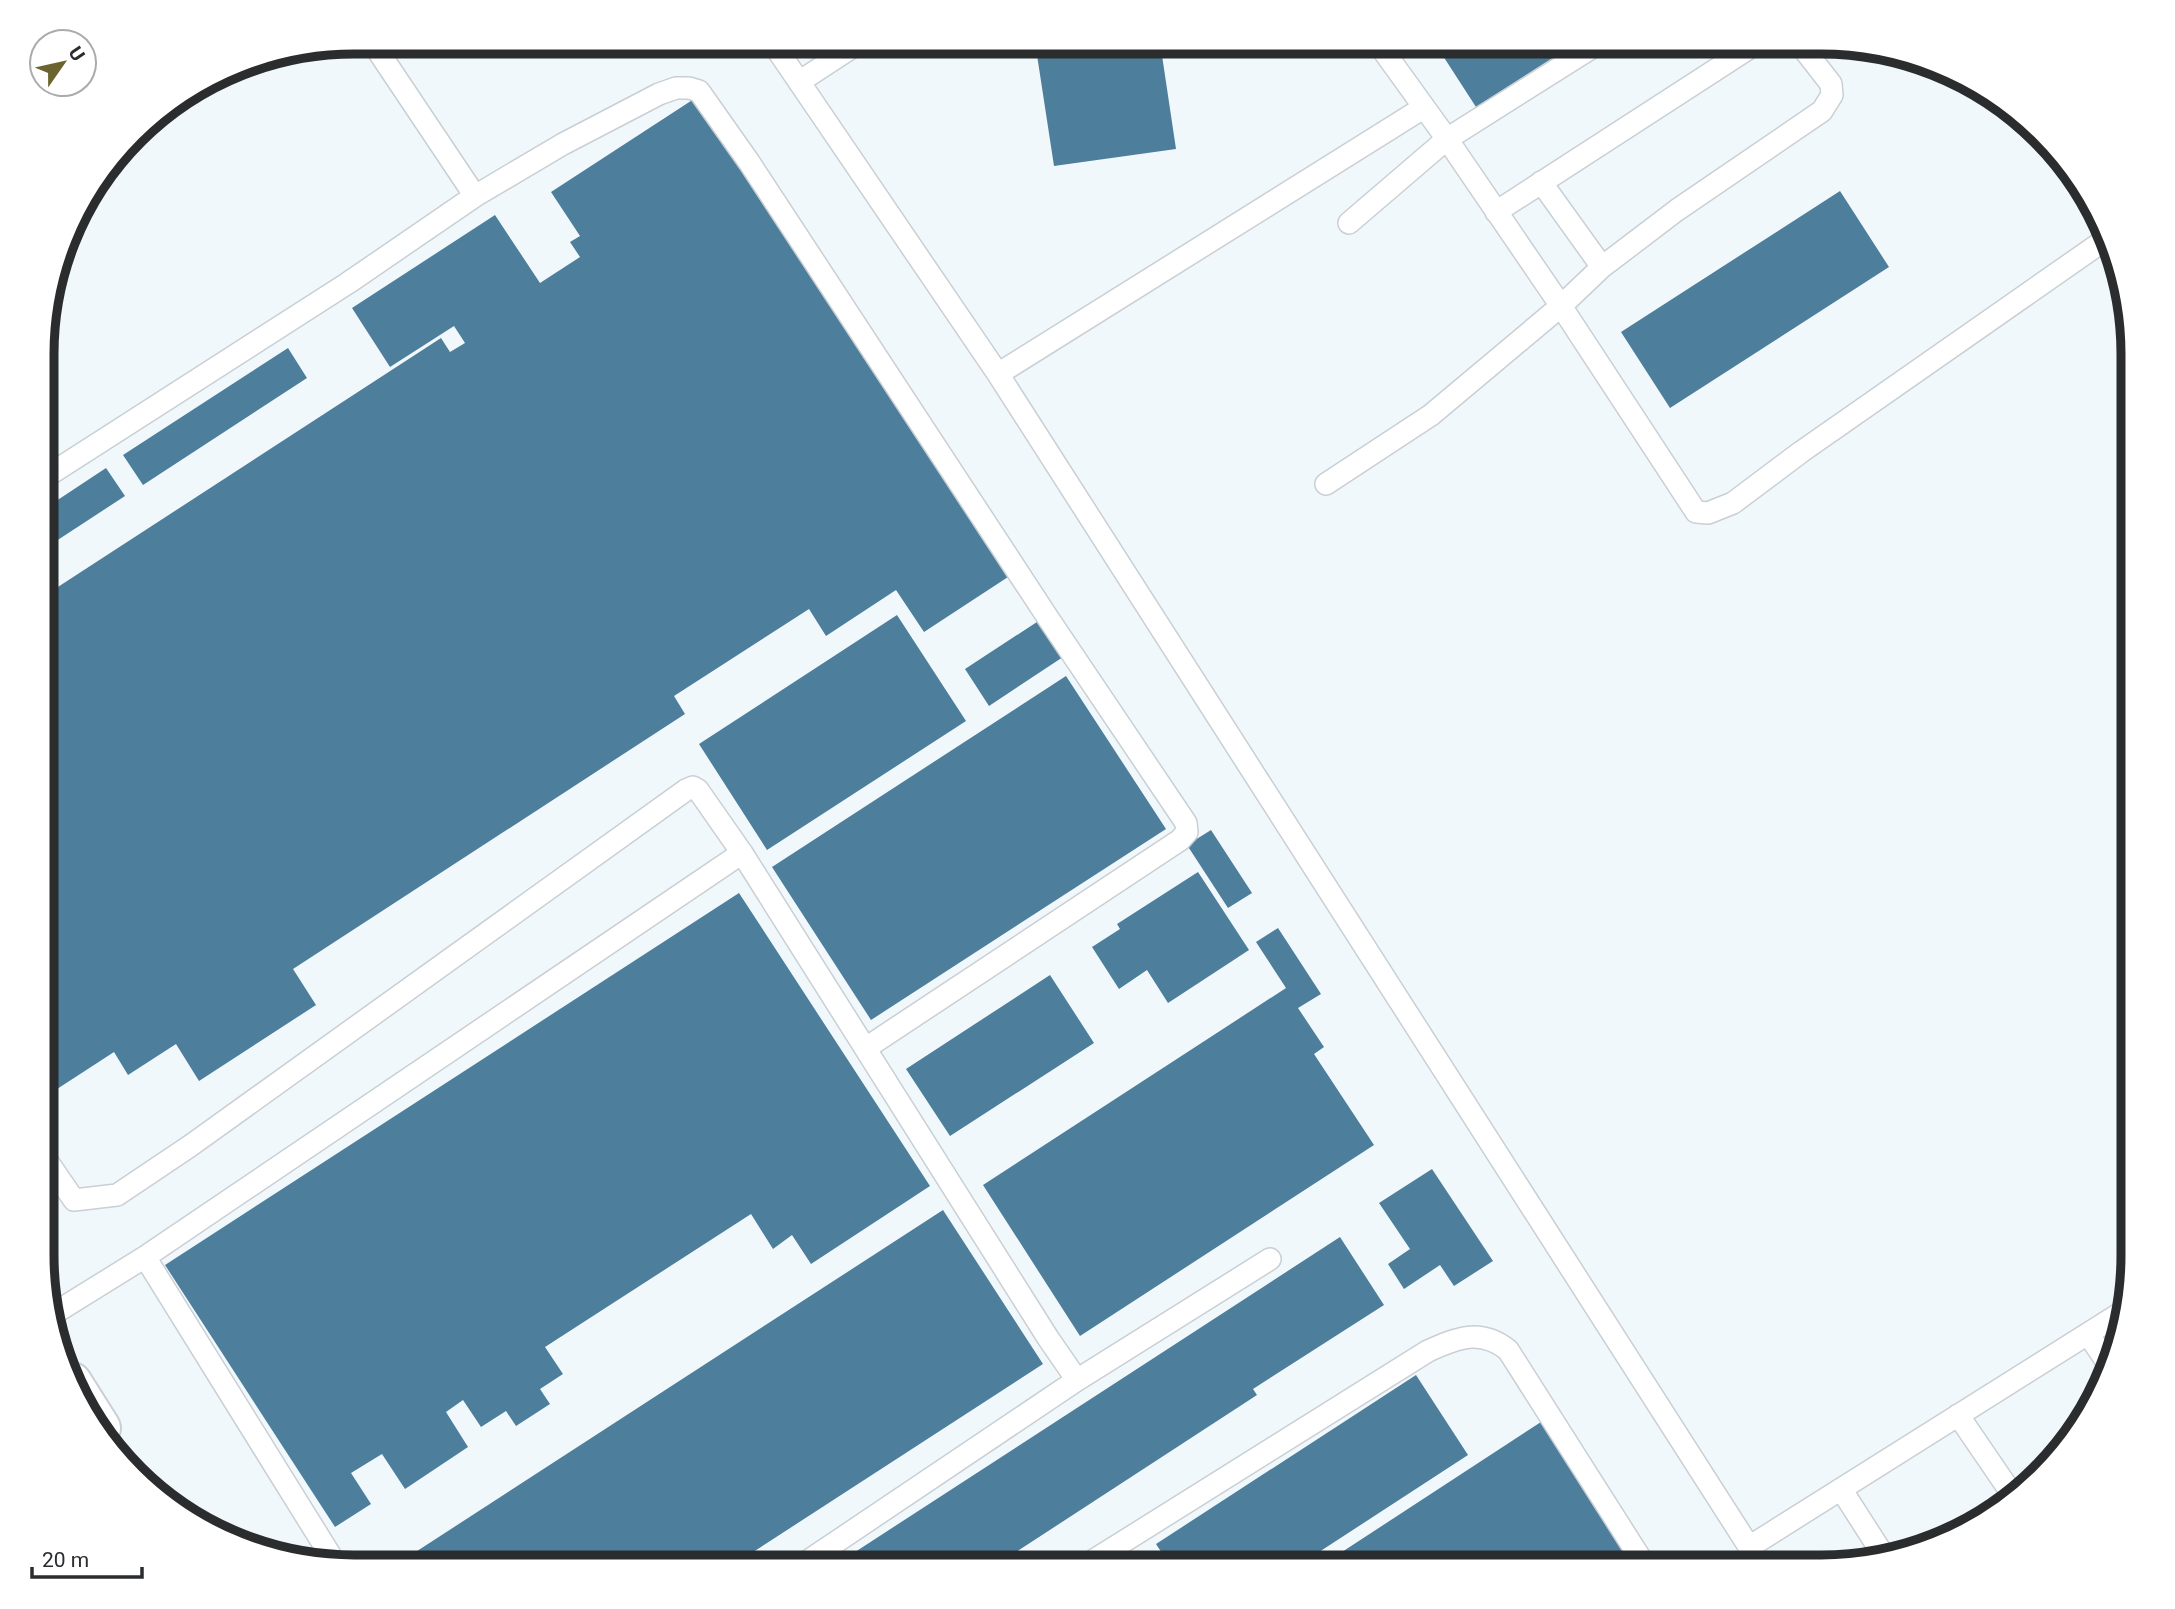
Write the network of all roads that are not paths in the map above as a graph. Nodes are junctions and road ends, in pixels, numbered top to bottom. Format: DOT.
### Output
graph roads {
  1 [pos="380,54"];
  2 [pos="780,54"];
  3 [pos="842,54"];
  4 [pos="1385,54"];
  5 [pos="1582,54"];
  6 [pos="1739,54"];
  7 [pos="1808,54"];
  8 [pos="799,82"];
  9 [pos="1423,108"];
  10 [pos="1447,139"];
  11 [pos="1541,182"];
  12 [pos="475,196"];
  13 [pos="1496,212"];
  14 [pos="1349,223"];
  15 [pos="2099,244"];
  16 [pos="1602,267"];
  17 [pos="1562,306"];
  18 [pos="998,374"];
  19 [pos="54,472"];
  20 [pos="1326,484"];
  21 [pos="742,853"];
  22 [pos="866,1048"];
  23 [pos="54,1171"];
  24 [pos="145,1257"];
  25 [pos="1270,1259"];
  26 [pos="60,1310"];
  27 [pos="2114,1317"];
  28 [pos="2088,1334"];
  29 [pos="2103,1356"];
  30 [pos="1077,1380"];
  31 [pos="1958,1415"];
  32 [pos="1841,1489"];
  33 [pos="2008,1489"];
  34 [pos="1749,1547"];
  35 [pos="1879,1549"];
  36 [pos="329,1553"];
  37 [pos="817,1555"];
  38 [pos="1102,1555"];
  39 [pos="1638,1555"];
  40 [pos="1754,1555"];
  1 -- 12 [label="lane"];
  2 -- 8 [label="lane"];
  3 -- 8 [label="lane"];
  4 -- 9 [label="lane"];
  5 -- 10 [label="lane"];
  6 -- 11 [label="lane"];
  7 -- 16 [label="lane"];
  8 -- 18 [label="lane"];
  9 -- 10 [label="lane"];
  9 -- 18 [label="lane"];
  10 -- 13 [label="lane"];
  10 -- 14 [label="lane"];
  11 -- 13 [label="lane"];
  11 -- 16 [label="lane"];
  12 -- 19 [label="lane"];
  12 -- 22 [label="lane"];
  13 -- 17 [label="lane"];
  15 -- 17 [label="lane"];
  16 -- 17 [label="lane"];
  17 -- 20 [label="lane"];
  18 -- 34 [label="lane"];
  21 -- 22 [label="lane"];
  21 -- 23 [label="lane"];
  21 -- 24 [label="lane"];
  22 -- 30 [label="lane"];
  24 -- 26 [label="lane"];
  24 -- 36 [label="lane"];
  25 -- 30 [label="lane"];
  27 -- 28 [label="lane"];
  28 -- 29 [label="lane"];
  28 -- 31 [label="lane"];
  30 -- 37 [label="lane"];
  31 -- 32 [label="lane"];
  31 -- 33 [label="lane"];
  32 -- 34 [label="lane"];
  32 -- 35 [label="lane"];
  34 -- 40 [label="lane"];
  38 -- 39 [label="lane"];
}
